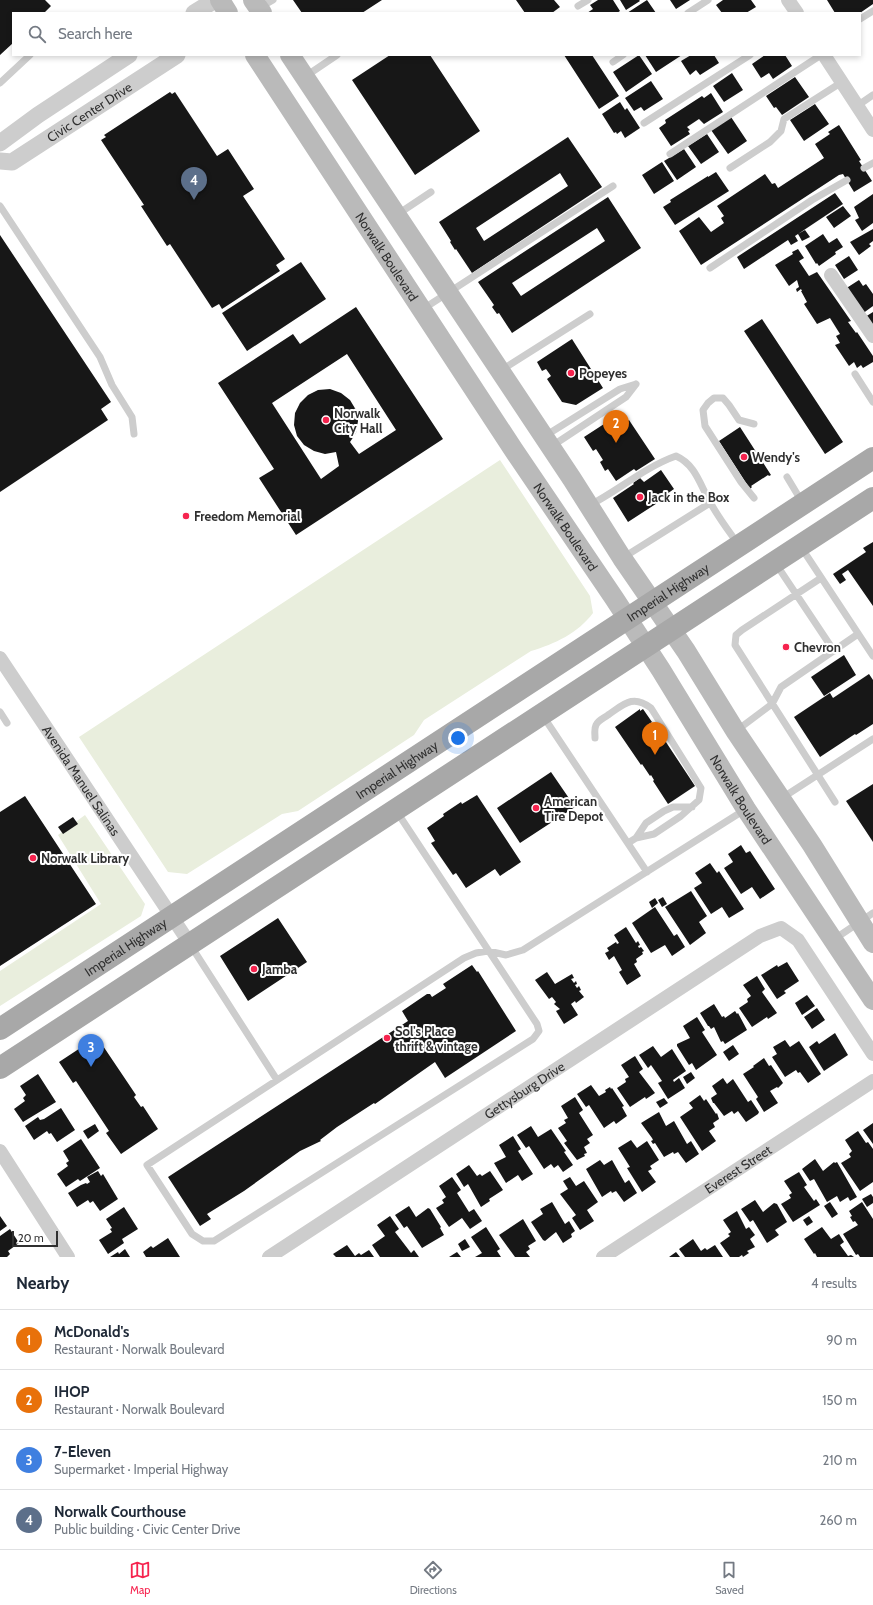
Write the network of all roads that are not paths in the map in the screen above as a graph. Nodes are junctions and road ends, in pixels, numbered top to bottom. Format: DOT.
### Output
graph roads {
  1 [pos="215,0"];
  2 [pos="220,0"];
  3 [pos="588,0"];
  4 [pos="708,0"];
  5 [pos="788,0"];
  6 [pos="578,6"];
  7 [pos="873,11"];
  8 [pos="196,12"];
  9 [pos="227,12"];
  10 [pos="690,12"];
  11 [pos="796,12"];
  12 [pos="861,18"];
  13 [pos="29,56"];
  14 [pos="175,56"];
  15 [pos="256,56"];
  16 [pos="291,56"];
  17 [pos="336,56"];
  18 [pos="622,56"];
  19 [pos="748,56"];
  20 [pos="819,56"];
  21 [pos="825,56"];
  22 [pos="121,57"];
  23 [pos="613,62"];
  24 [pos="304,77"];
  25 [pos="842,82"];
  26 [pos="0,83"];
  27 [pos="873,95"];
  28 [pos="857,106"];
  29 [pos="644,123"];
  30 [pos="873,130"];
  31 [pos="0,143"];
  32 [pos="670,154"];
  33 [pos="0,161"];
  34 [pos="873,163"];
  35 [pos="730,168"];
  36 [pos="864,168"];
  37 [pos="847,180"];
  38 [pos="612,186"];
  39 [pos="431,192"];
  40 [pos="0,206"];
  41 [pos="396,215"];
  42 [pos="710,268"];
  43 [pos="831,275"];
  44 [pos="449,293"];
  45 [pos="422,310"];
  46 [pos="590,314"];
  47 [pos="873,336"];
  48 [pos="500,371"];
  49 [pos="855,374"];
  50 [pos="873,402"];
  51 [pos="754,424"];
  52 [pos="134,434"];
  53 [pos="547,442"];
  54 [pos="873,458"];
  55 [pos="787,477"];
  56 [pos="754,498"];
  57 [pos="873,498"];
  58 [pos="710,503"];
  59 [pos="803,504"];
  60 [pos="589,506"];
  61 [pos="739,545"];
  62 [pos="799,546"];
  63 [pos="622,558"];
  64 [pos="775,562"];
  65 [pos="821,578"];
  66 [pos="796,594"];
  67 [pos="652,602"];
  68 [pos="627,618"];
  69 [pos="671,629"];
  70 [pos="858,634"];
  71 [pos="645,646"];
  72 [pos="834,651"];
  73 [pos="873,656"];
  74 [pos="0,658"];
  75 [pos="772,704"];
  76 [pos="0,712"];
  77 [pos="542,714"];
  78 [pos="7,723"];
  79 [pos="736,732"];
  80 [pos="595,738"];
  81 [pos="873,739"];
  82 [pos="817,776"];
  83 [pos="780,799"];
  84 [pos="835,802"];
  85 [pos="692,807"];
  86 [pos="396,809"];
  87 [pos="746,809"];
  88 [pos="636,838"];
  89 [pos="628,843"];
  90 [pos="647,872"];
  91 [pos="172,916"];
  92 [pos="866,918"];
  93 [pos="833,940"];
  94 [pos="873,943"];
  95 [pos="190,944"];
  96 [pos="488,951"];
  97 [pos="873,1000"];
  98 [pos="0,1029"];
  99 [pos="873,1054"];
  100 [pos="0,1068"];
  101 [pos="277,1080"];
  102 [pos="873,1081"];
  103 [pos="0,1152"];
  104 [pos="68,1257"];
  105 [pos="269,1257"];
  106 [pos="603,1257"];
  1 -- 8 [label="street"];
  2 -- 9 [label="main road"];
  3 -- 6 [label="lane"];
  4 -- 10 [label="lane"];
  5 -- 11 [label="street"];
  7 -- 12 [label="lane"];
  13 -- 26 [label="lane"];
  14 -- 33 [label="street, Civic Center Drive"];
  15 -- 45 [label="main road, Norwalk Boulevard"];
  16 -- 24 [label="main road"];
  17 -- 24 [label="lane"];
  18 -- 23 [label="lane"];
  19 -- 29 [label="lane"];
  20 -- 32 [label="lane"];
  21 -- 25 [label="street"];
  22 -- 31 [label="street, Civic Center Drive"];
  24 -- 41 [label="main road"];
  25 -- 28 [label="street"];
  25 -- 35 [label="lane"];
  27 -- 28 [label="lane"];
  28 -- 30 [label="street"];
  34 -- 36 [label="lane"];
  37 -- 42 [label="lane"];
  38 -- 44 [label="lane"];
  39 -- 41 [label="lane"];
  40 -- 52 [label="lane"];
  41 -- 44 [label="main road"];
  43 -- 47 [label="street"];
  44 -- 45 [label="lane"];
  44 -- 48 [label="main road"];
  45 -- 68 [label="main road, Norwalk Boulevard"];
  46 -- 48 [label="lane"];
  48 -- 53 [label="main road"];
  49 -- 50 [label="lane"];
  51 -- 56 [label="lane"];
  53 -- 53 [label="lane"];
  53 -- 60 [label="main road"];
  54 -- 59 [label="main road, Imperial Highway"];
  55 -- 59 [label="lane"];
  57 -- 62 [label="main road"];
  58 -- 60 [label="lane"];
  58 -- 61 [label="lane"];
  58 -- 63 [label="lane"];
  59 -- 61 [label="main road, Imperial Highway"];
  60 -- 63 [label="main road"];
  61 -- 67 [label="main road, Imperial Highway"];
  62 -- 64 [label="main road"];
  62 -- 65 [label="lane"];
  63 -- 67 [label="main road"];
  64 -- 66 [label="lane"];
  64 -- 69 [label="main road"];
  65 -- 66 [label="lane"];
  65 -- 70 [label="lane"];
  66 -- 72 [label="lane"];
  66 -- 75 [label="lane"];
  67 -- 68 [label="main road, Imperial Highway"];
  67 -- 69 [label="main road"];
  68 -- 71 [label="main road, Norwalk Boulevard"];
  68 -- 91 [label="main road, Imperial Highway"];
  69 -- 71 [label="main road"];
  69 -- 79 [label="main road"];
  70 -- 72 [label="lane"];
  70 -- 73 [label="lane"];
  71 -- 77 [label="main road"];
  71 -- 87 [label="main road, Norwalk Boulevard"];
  72 -- 75 [label="lane"];
  74 -- 91 [label="street, Avenida Manuel Salinas"];
  75 -- 79 [label="lane"];
  75 -- 82 [label="lane"];
  76 -- 78 [label="lane"];
  77 -- 86 [label="main road"];
  77 -- 89 [label="lane"];
  79 -- 83 [label="main road"];
  80 -- 85 [label="lane"];
  81 -- 82 [label="lane"];
  82 -- 83 [label="lane"];
  82 -- 84 [label="lane"];
  83 -- 92 [label="main road"];
  85 -- 88 [label="lane"];
  85 -- 88 [label="lane"];
  86 -- 95 [label="main road"];
  86 -- 96 [label="lane"];
  87 -- 90 [label="lane"];
  87 -- 93 [label="main road, Norwalk Boulevard"];
  88 -- 89 [label="lane"];
  89 -- 90 [label="lane"];
  90 -- 96 [label="lane"];
  91 -- 95 [label="street, Avenida Manuel Salinas"];
  91 -- 98 [label="main road, Imperial Highway"];
  92 -- 93 [label="lane"];
  92 -- 94 [label="main road"];
  93 -- 97 [label="main road, Norwalk Boulevard"];
  95 -- 100 [label="main road"];
  95 -- 101 [label="lane"];
  96 -- 101 [label="lane"];
  96 -- 101 [label="lane"];
  99 -- 105 [label="street, Gettysburg Drive"];
  102 -- 106 [label="street, Everest Street"];
  103 -- 104 [label="street"];
}
